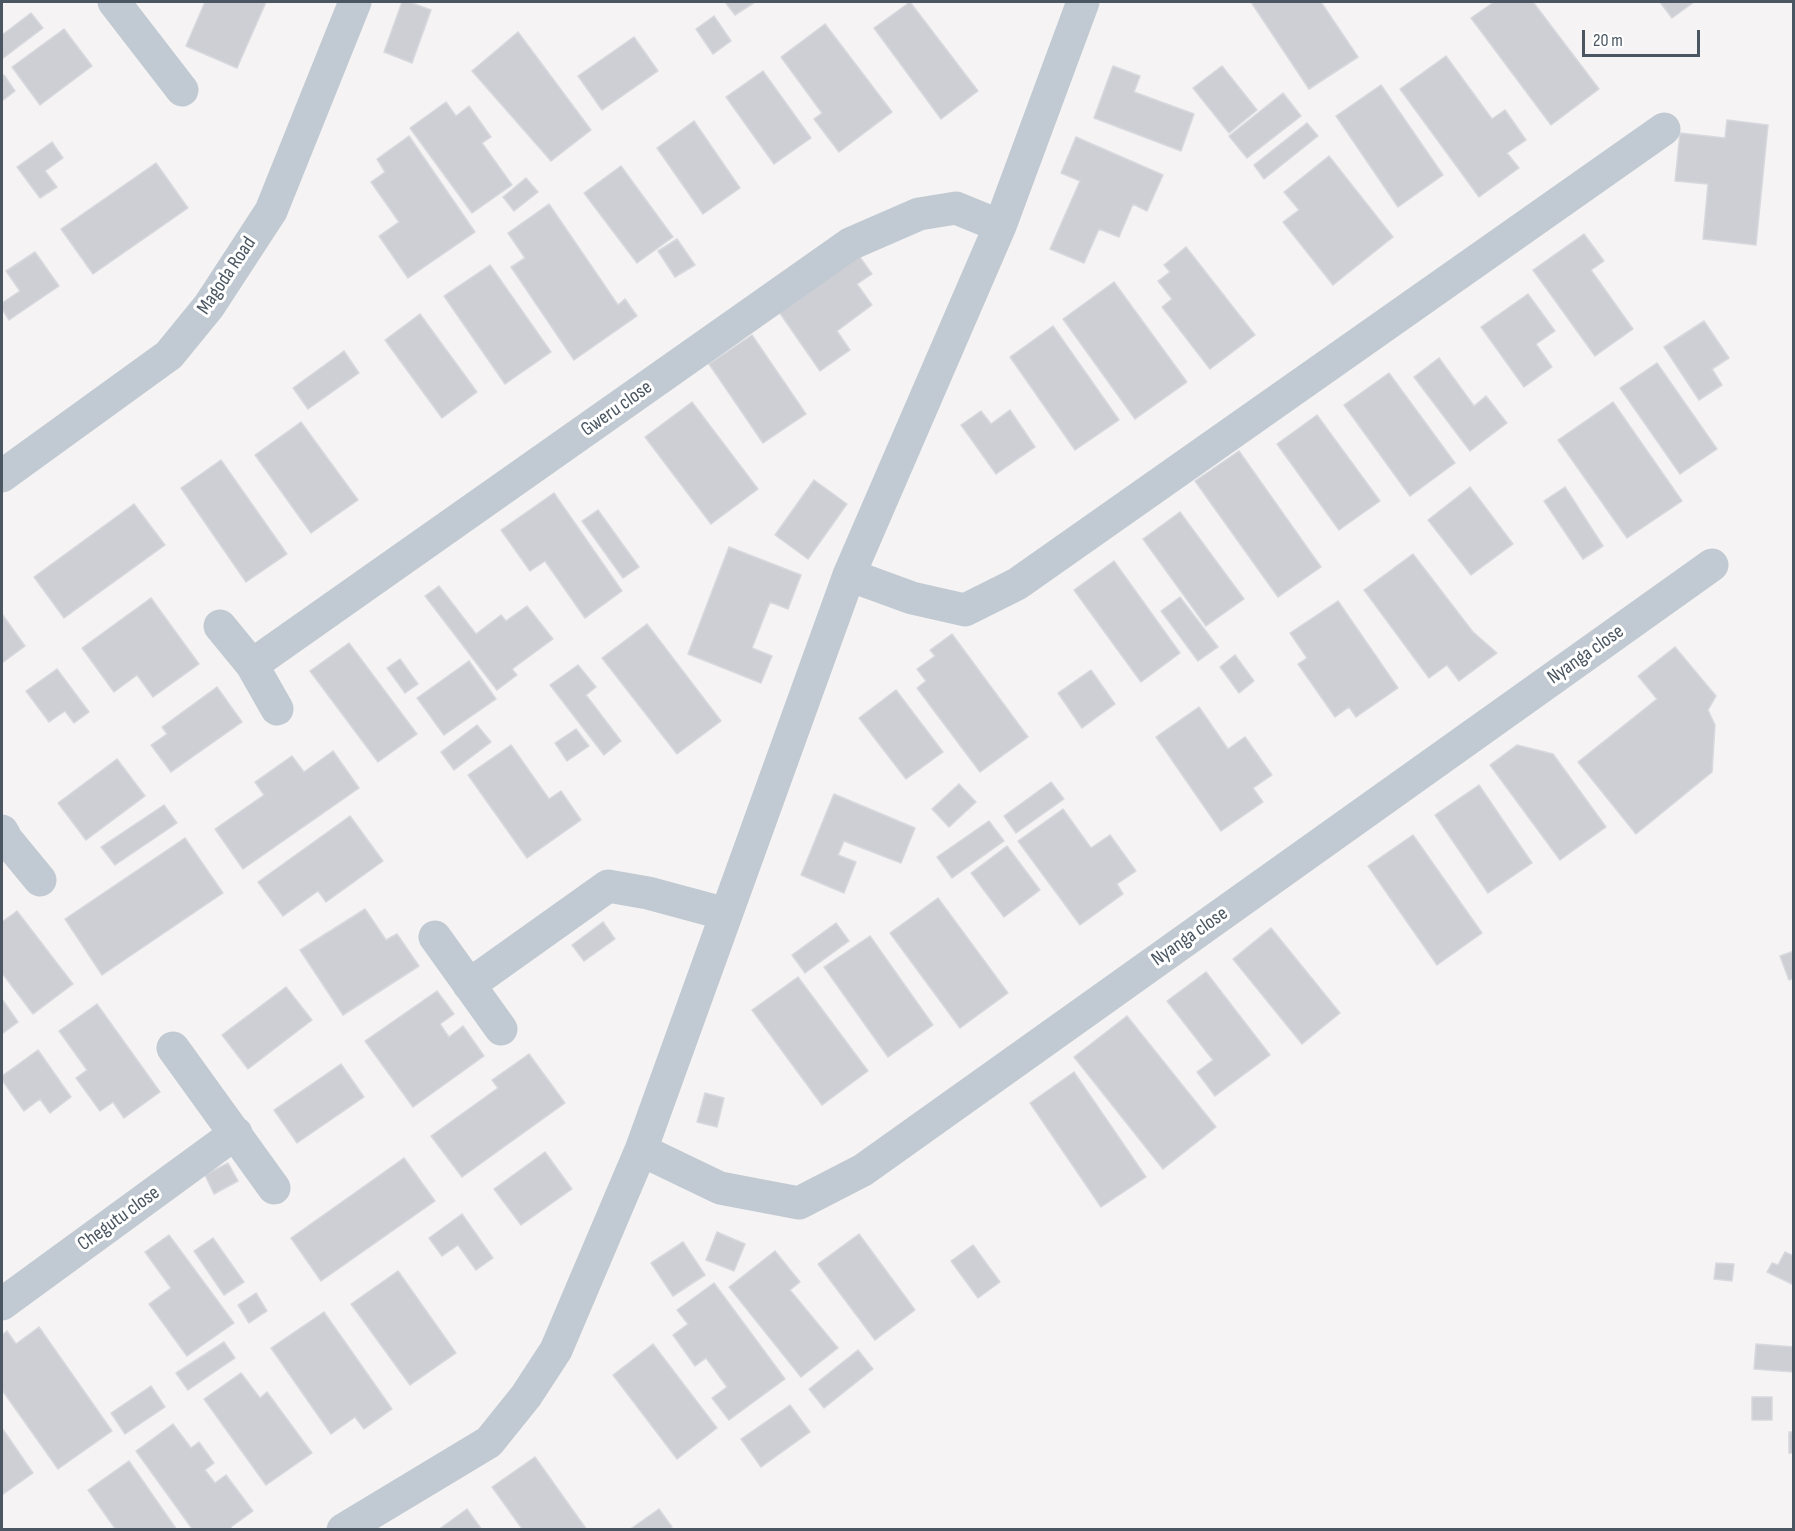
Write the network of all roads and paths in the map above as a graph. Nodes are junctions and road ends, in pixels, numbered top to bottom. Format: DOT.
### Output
graph roads {
  1 [pos="114,2"];
  2 [pos="355,2"];
  3 [pos="1083,2"];
  4 [pos="182,90"];
  5 [pos="1664,129"];
  6 [pos="1000,225"];
  7 [pos="2,476"];
  8 [pos="1712,565"];
  9 [pos="849,575"];
  10 [pos="220,626"];
  11 [pos="252,666"];
  12 [pos="277,709"];
  13 [pos="3,838"];
  14 [pos="40,880"];
  15 [pos="726,914"];
  16 [pos="435,937"];
  17 [pos="469,985"];
  18 [pos="501,1029"];
  19 [pos="173,1048"];
  20 [pos="236,1134"];
  21 [pos="641,1150"];
  22 [pos="274,1188"];
  23 [pos="2,1304"];
  24 [pos="343,1530"];
  1 -- 4 [label="street"];
  2 -- 7 [label="street, Magoda Road"];
  3 -- 6 [label="street"];
  5 -- 9 [label="street"];
  6 -- 9 [label="street"];
  6 -- 11 [label="street, Gweru close"];
  8 -- 21 [label="street, Nyanga close"];
  9 -- 15 [label="street"];
  10 -- 11 [label="street"];
  11 -- 12 [label="street"];
  13 -- 14 [label="street"];
  15 -- 17 [label="street"];
  15 -- 21 [label="street"];
  16 -- 17 [label="street"];
  17 -- 18 [label="street"];
  19 -- 20 [label="street"];
  20 -- 22 [label="street"];
  20 -- 23 [label="street, Chegutu close"];
  21 -- 24 [label="street"];
}
